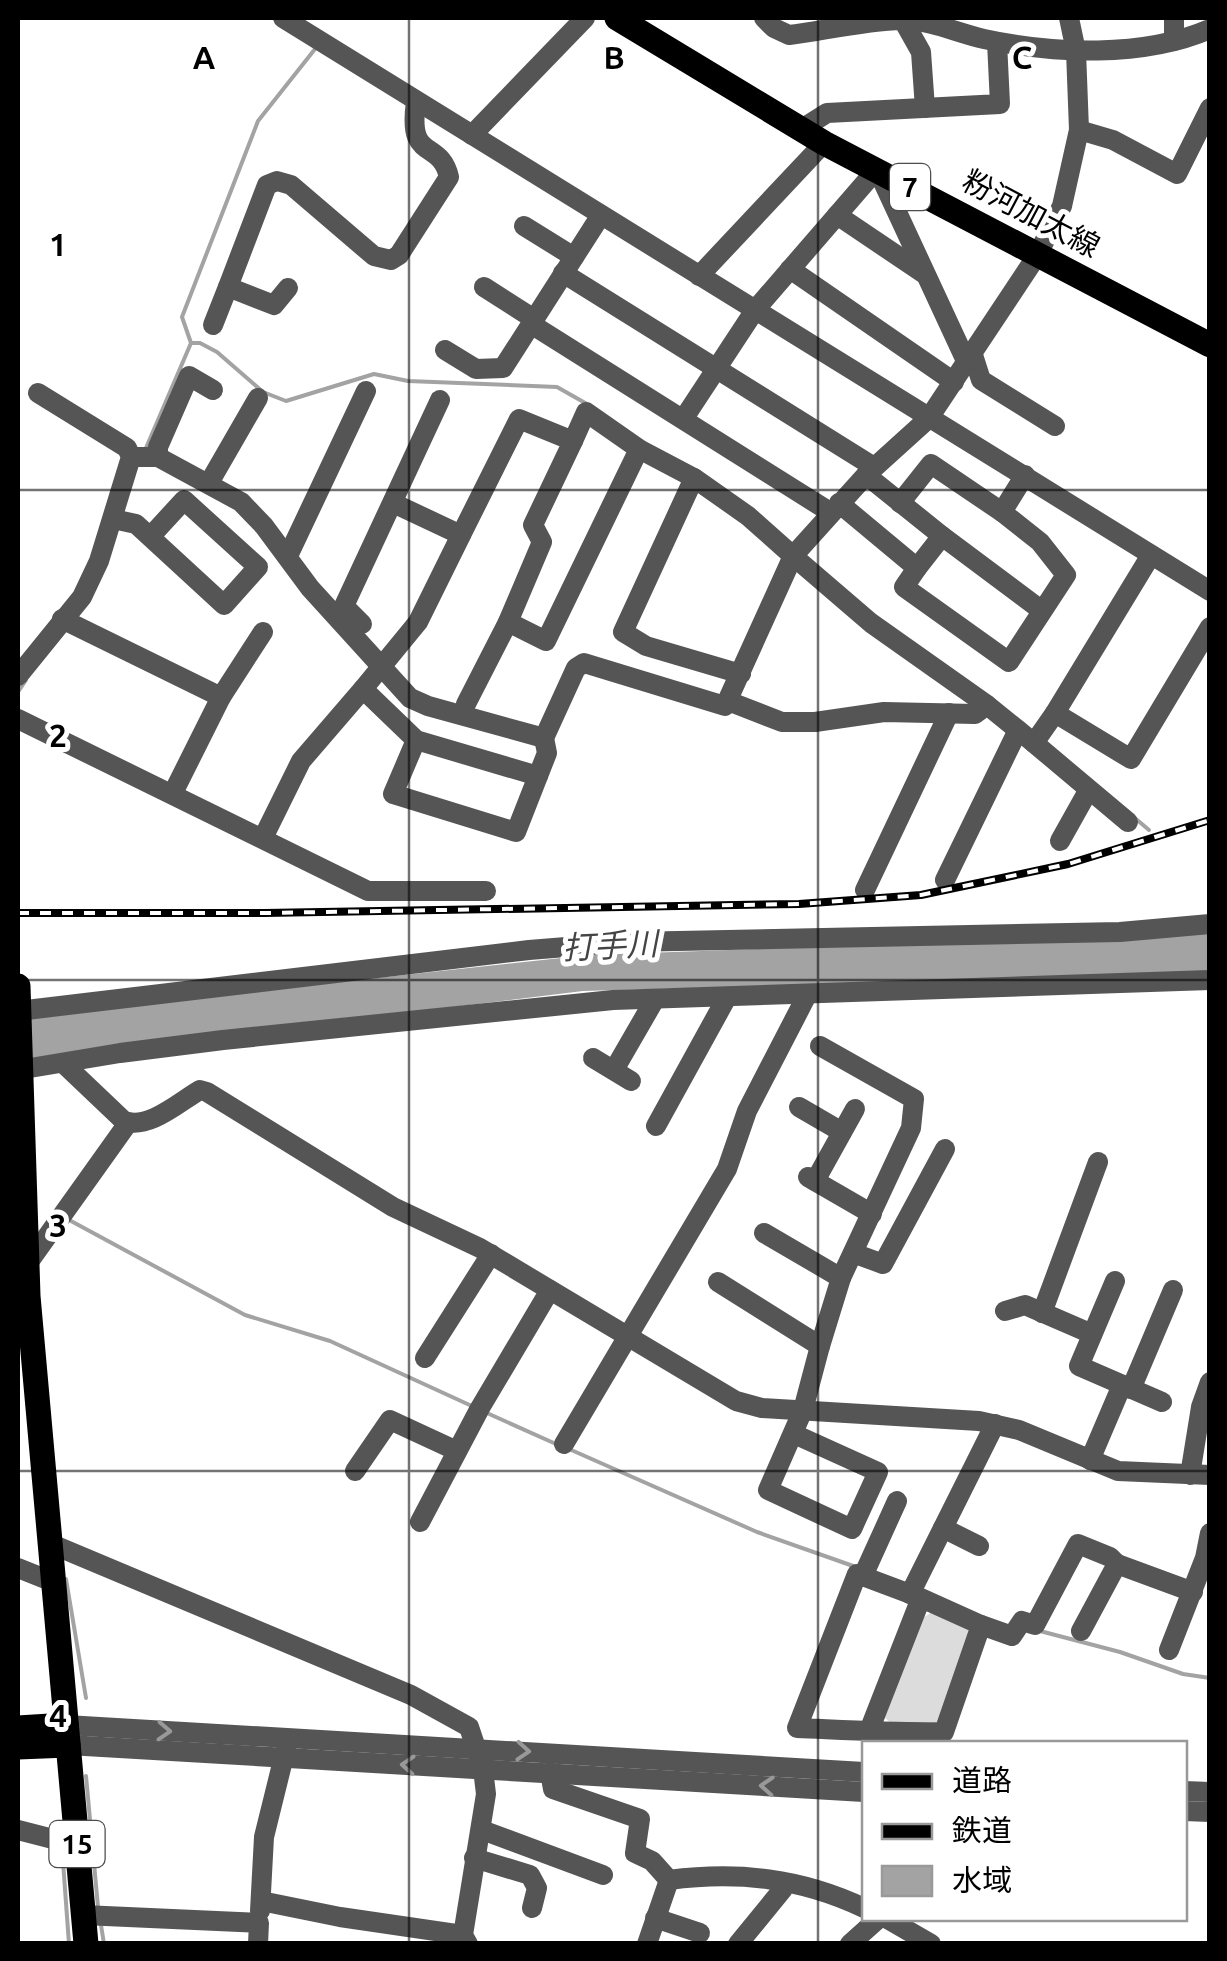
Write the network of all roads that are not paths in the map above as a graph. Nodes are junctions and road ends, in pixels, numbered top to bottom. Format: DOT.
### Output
graph roads {
  1 [pos="282,18"];
  2 [pos="586,18"];
  3 [pos="617,18"];
  4 [pos="764,18"];
  5 [pos="1069,18"];
  6 [pos="1174,18"];
  7 [pos="904,19"];
  8 [pos="861,22"];
  9 [pos="1208,26"];
  10 [pos="1174,41"];
  11 [pos="998,42"];
  12 [pos="1076,51"];
  13 [pos="416,102"];
  14 [pos="925,108"];
  15 [pos="1210,108"];
  16 [pos="800,130"];
  17 [pos="1079,130"];
  18 [pos="472,135"];
  19 [pos="824,143"];
  20 [pos="876,169"];
  21 [pos="601,215"];
  22 [pos="837,215"];
  23 [pos="524,226"];
  24 [pos="1038,254"];
  25 [pos="569,265"];
  26 [pos="790,269"];
  27 [pos="925,274"];
  28 [pos="698,276"];
  29 [pos="228,287"];
  30 [pos="484,287"];
  31 [pos="288,288"];
  32 [pos="755,310"];
  33 [pos="532,322"];
  34 [pos="212,325"];
  35 [pos="1210,345"];
  36 [pos="446,350"];
  37 [pos="970,359"];
  38 [pos="715,366"];
  39 [pos="954,382"];
  40 [pos="213,390"];
  41 [pos="366,391"];
  42 [pos="38,393"];
  43 [pos="258,398"];
  44 [pos="440,400"];
  45 [pos="684,418"];
  46 [pos="929,418"];
  47 [pos="1055,426"];
  48 [pos="573,440"];
  49 [pos="639,449"];
  50 [pos="144,457"];
  51 [pos="870,471"];
  52 [pos="1025,475"];
  53 [pos="694,478"];
  54 [pos="209,483"];
  55 [pos="900,502"];
  56 [pos="394,503"];
  57 [pos="834,508"];
  58 [pos="1002,512"];
  59 [pos="118,520"];
  60 [pos="461,535"];
  61 [pos="942,536"];
  62 [pos="150,537"];
  63 [pos="1151,555"];
  64 [pos="288,556"];
  65 [pos="793,556"];
  66 [pos="917,568"];
  67 [pos="1210,591"];
  68 [pos="1041,610"];
  69 [pos="68,622"];
  70 [pos="508,622"];
  71 [pos="1210,627"];
  72 [pos="263,632"];
  73 [pos="387,660"];
  74 [pos="740,674"];
  75 [pos="18,676"];
  76 [pos="363,689"];
  77 [pos="221,697"];
  78 [pos="728,700"];
  79 [pos="466,704"];
  80 [pos="987,705"];
  81 [pos="949,713"];
  82 [pos="1055,713"];
  83 [pos="18,718"];
  84 [pos="1026,736"];
  85 [pos="544,738"];
  86 [pos="416,740"];
  87 [pos="538,776"];
  88 [pos="1088,791"];
  89 [pos="174,794"];
  90 [pos="1128,822"];
  91 [pos="263,838"];
  92 [pos="1060,841"];
  93 [pos="946,880"];
  94 [pos="864,890"];
  95 [pos="486,891"];
  96 [pos="1210,924"];
  97 [pos="1210,980"];
  98 [pos="18,986"];
  99 [pos="807,995"];
  100 [pos="727,998"];
  101 [pos="655,999"];
  102 [pos="18,1013"];
  103 [pos="820,1046"];
  104 [pos="593,1058"];
  105 [pos="63,1064"];
  106 [pos="20,1067"];
  107 [pos="799,1107"];
  108 [pos="854,1109"];
  109 [pos="128,1123"];
  110 [pos="656,1126"];
  111 [pos="842,1132"];
  112 [pos="944,1149"];
  113 [pos="1098,1162"];
  114 [pos="872,1214"];
  115 [pos="764,1233"];
  116 [pos="854,1253"];
  117 [pos="491,1254"];
  118 [pos="26,1266"];
  119 [pos="841,1278"];
  120 [pos="1115,1281"];
  121 [pos="718,1282"];
  122 [pos="550,1290"];
  123 [pos="1173,1290"];
  124 [pos="1005,1311"];
  125 [pos="1042,1312"];
  126 [pos="24,1324"];
  127 [pos="1092,1334"];
  128 [pos="629,1338"];
  129 [pos="820,1346"];
  130 [pos="425,1358"];
  131 [pos="1210,1382"];
  132 [pos="1127,1387"];
  133 [pos="1162,1402"];
  134 [pos="803,1410"];
  135 [pos="994,1424"];
  136 [pos="794,1434"];
  137 [pos="564,1444"];
  138 [pos="457,1451"];
  139 [pos="1090,1460"];
  140 [pos="355,1471"];
  141 [pos="1200,1475"];
  142 [pos="897,1501"];
  143 [pos="420,1522"];
  144 [pos="943,1528"];
  145 [pos="1210,1533"];
  146 [pos="49,1543"];
  147 [pos="979,1546"];
  148 [pos="1117,1564"];
  149 [pos="18,1568"];
  150 [pos="865,1572"];
  151 [pos="53,1582"];
  152 [pos="914,1592"];
  153 [pos="1193,1592"];
  154 [pos="981,1625"];
  155 [pos="1081,1631"];
  156 [pos="1169,1650"];
  157 [pos="18,1728"];
  158 [pos="869,1730"];
  159 [pos="67,1735"];
  160 [pos="920,1738"];
  161 [pos="18,1747"];
  162 [pos="286,1747"];
  163 [pos="474,1748"];
  164 [pos="482,1769"];
  165 [pos="644,1769"];
  166 [pos="550,1772"];
  167 [pos="862,1772"];
  168 [pos="862,1792"];
  169 [pos="18,1830"];
  170 [pos="482,1830"];
  171 [pos="76,1837"];
  172 [pos="474,1858"];
  173 [pos="604,1875"];
  174 [pos="669,1880"];
  175 [pos="783,1889"];
  176 [pos="261,1901"];
  177 [pos="862,1907"];
  178 [pos="532,1908"];
  179 [pos="83,1915"];
  180 [pos="655,1918"];
  181 [pos="878,1921"];
  182 [pos="888,1921"];
  183 [pos="258,1933"];
  184 [pos="700,1933"];
  185 [pos="466,1939"];
  186 [pos="86,1944"];
  187 [pos="647,1944"];
  188 [pos="738,1944"];
  189 [pos="850,1944"];
  190 [pos="931,1944"];
  1 -- 13 [label="street"];
  2 -- 18 [label="street"];
  3 -- 16 [label="main road, 粉河加太線 / 7"];
  4 -- 8 [label="street"];
  5 -- 12 [label="street"];
  6 -- 10 [label="street"];
  7 -- 8 [label="street"];
  7 -- 11 [label="street"];
  7 -- 14 [label="street"];
  9 -- 10 [label="street"];
  10 -- 12 [label="street"];
  11 -- 12 [label="street"];
  11 -- 14 [label="street"];
  12 -- 17 [label="street"];
  13 -- 18 [label="street"];
  13 -- 29 [label="street"];
  14 -- 16 [label="street"];
  15 -- 17 [label="street"];
  16 -- 19 [label="main road, 粉河加太線 / 7"];
  17 -- 24 [label="street"];
  18 -- 21 [label="street"];
  19 -- 20 [label="main road, 粉河加太線 / 7"];
  19 -- 28 [label="street"];
  20 -- 22 [label="street"];
  20 -- 24 [label="main road, 粉河加太線 / 7"];
  20 -- 27 [label="street"];
  21 -- 25 [label="street"];
  21 -- 28 [label="street"];
  22 -- 26 [label="street"];
  22 -- 27 [label="street"];
  23 -- 25 [label="street"];
  24 -- 35 [label="main road, 粉河加太線 / 7"];
  24 -- 37 [label="street"];
  25 -- 33 [label="street"];
  25 -- 38 [label="street"];
  26 -- 32 [label="street"];
  26 -- 39 [label="street"];
  27 -- 37 [label="street"];
  28 -- 32 [label="street"];
  29 -- 31 [label="street"];
  29 -- 34 [label="street"];
  30 -- 33 [label="street"];
  32 -- 38 [label="street"];
  32 -- 46 [label="street"];
  33 -- 36 [label="street"];
  33 -- 45 [label="street"];
  37 -- 39 [label="street"];
  37 -- 47 [label="street"];
  38 -- 45 [label="street"];
  38 -- 51 [label="street"];
  39 -- 46 [label="street"];
  40 -- 50 [label="street"];
  41 -- 64 [label="street"];
  42 -- 50 [label="street"];
  43 -- 54 [label="street"];
  44 -- 56 [label="street"];
  45 -- 57 [label="street"];
  46 -- 51 [label="street"];
  46 -- 52 [label="street"];
  48 -- 49 [label="street"];
  48 -- 60 [label="street"];
  48 -- 70 [label="street"];
  49 -- 53 [label="street"];
  49 -- 70 [label="street"];
  50 -- 54 [label="street"];
  50 -- 59 [label="street"];
  51 -- 55 [label="street"];
  51 -- 57 [label="street"];
  52 -- 58 [label="street"];
  52 -- 63 [label="street"];
  53 -- 65 [label="street"];
  53 -- 74 [label="street"];
  54 -- 64 [label="street"];
  55 -- 58 [label="street"];
  55 -- 61 [label="street"];
  56 -- 60 [label="street"];
  56 -- 73 [label="street"];
  57 -- 65 [label="street"];
  57 -- 66 [label="street"];
  58 -- 68 [label="street"];
  59 -- 62 [label="street"];
  59 -- 69 [label="street"];
  60 -- 73 [label="street"];
  61 -- 66 [label="street"];
  61 -- 68 [label="street"];
  62 -- 62 [label="street"];
  63 -- 67 [label="street"];
  63 -- 82 [label="street"];
  64 -- 73 [label="street"];
  65 -- 74 [label="street"];
  65 -- 80 [label="street"];
  66 -- 68 [label="street"];
  69 -- 75 [label="street"];
  69 -- 77 [label="street"];
  70 -- 79 [label="street"];
  71 -- 82 [label="street"];
  72 -- 77 [label="street"];
  73 -- 76 [label="street"];
  73 -- 85 [label="street"];
  74 -- 78 [label="street"];
  76 -- 86 [label="street"];
  76 -- 91 [label="street"];
  77 -- 89 [label="street"];
  78 -- 81 [label="street"];
  78 -- 85 [label="street"];
  80 -- 81 [label="street"];
  80 -- 84 [label="street"];
  81 -- 94 [label="street"];
  82 -- 84 [label="street"];
  83 -- 89 [label="street"];
  84 -- 88 [label="street"];
  84 -- 93 [label="street"];
  85 -- 87 [label="street"];
  86 -- 87 [label="street"];
  86 -- 87 [label="street"];
  88 -- 90 [label="street"];
  88 -- 92 [label="street"];
  89 -- 91 [label="street"];
  91 -- 95 [label="street"];
  96 -- 102 [label="street"];
  97 -- 99 [label="street"];
  98 -- 102 [label="main road"];
  99 -- 100 [label="street"];
  99 -- 128 [label="street"];
  100 -- 101 [label="street"];
  100 -- 110 [label="street"];
  101 -- 104 [label="street"];
  101 -- 105 [label="street"];
  102 -- 106 [label="main road"];
  103 -- 114 [label="street"];
  105 -- 106 [label="street"];
  105 -- 109 [label="street"];
  106 -- 118 [label="main road"];
  107 -- 111 [label="street"];
  108 -- 111 [label="street"];
  109 -- 117 [label="street"];
  109 -- 118 [label="street"];
  111 -- 114 [label="street"];
  112 -- 116 [label="street"];
  113 -- 125 [label="street"];
  114 -- 116 [label="street"];
  115 -- 119 [label="street"];
  116 -- 119 [label="street"];
  117 -- 122 [label="street"];
  117 -- 130 [label="street"];
  118 -- 126 [label="main road"];
  119 -- 129 [label="street"];
  120 -- 127 [label="street"];
  121 -- 129 [label="street"];
  122 -- 128 [label="street"];
  122 -- 138 [label="street"];
  123 -- 132 [label="street"];
  124 -- 125 [label="street"];
  125 -- 127 [label="street"];
  126 -- 146 [label="main road"];
  127 -- 132 [label="street"];
  128 -- 134 [label="street"];
  128 -- 137 [label="street"];
  129 -- 134 [label="street"];
  131 -- 141 [label="street"];
  132 -- 133 [label="street"];
  132 -- 139 [label="street"];
  134 -- 135 [label="street"];
  134 -- 136 [label="street"];
  135 -- 139 [label="street"];
  135 -- 144 [label="street"];
  136 -- 136 [label="street"];
  138 -- 140 [label="street"];
  138 -- 143 [label="street"];
  139 -- 141 [label="street"];
  142 -- 150 [label="street"];
  144 -- 147 [label="street"];
  144 -- 152 [label="street"];
  145 -- 153 [label="street"];
  146 -- 151 [label="main road"];
  146 -- 163 [label="street"];
  148 -- 153 [label="street"];
  148 -- 154 [label="street"];
  148 -- 155 [label="street"];
  149 -- 151 [label="street"];
  150 -- 152 [label="street"];
  150 -- 158 [label="street"];
  151 -- 159 [label="main road"];
  152 -- 154 [label="street"];
  152 -- 158 [label="street"];
  153 -- 156 [label="street"];
  154 -- 160 [label="street"];
  157 -- 159 [label="main road"];
  158 -- 160 [label="street"];
  159 -- 161 [label="main road"];
  159 -- 162 [label="street"];
  159 -- 171 [label="main road, 15"];
  162 -- 163 [label="street"];
  164 -- 162 [label="street, one-way"];
  162 -- 176 [label="street"];
  163 -- 164 [label="street"];
  163 -- 165 [label="street, one-way"];
  164 -- 166 [label="street"];
  164 -- 170 [label="street"];
  165 -- 166 [label="street"];
  165 -- 167 [label="street"];
  168 -- 165 [label="street, one-way"];
  166 -- 174 [label="street"];
  169 -- 171 [label="street"];
  170 -- 172 [label="street"];
  170 -- 173 [label="street"];
  171 -- 179 [label="main road, 15"];
  172 -- 178 [label="street"];
  172 -- 185 [label="street"];
  174 -- 177 [label="street"];
  174 -- 180 [label="street"];
  175 -- 188 [label="street"];
  176 -- 183 [label="street"];
  176 -- 185 [label="street"];
  179 -- 183 [label="street"];
  179 -- 186 [label="main road, 15"];
  180 -- 184 [label="street"];
  180 -- 187 [label="street"];
  181 -- 189 [label="street"];
  182 -- 190 [label="street"];
}
